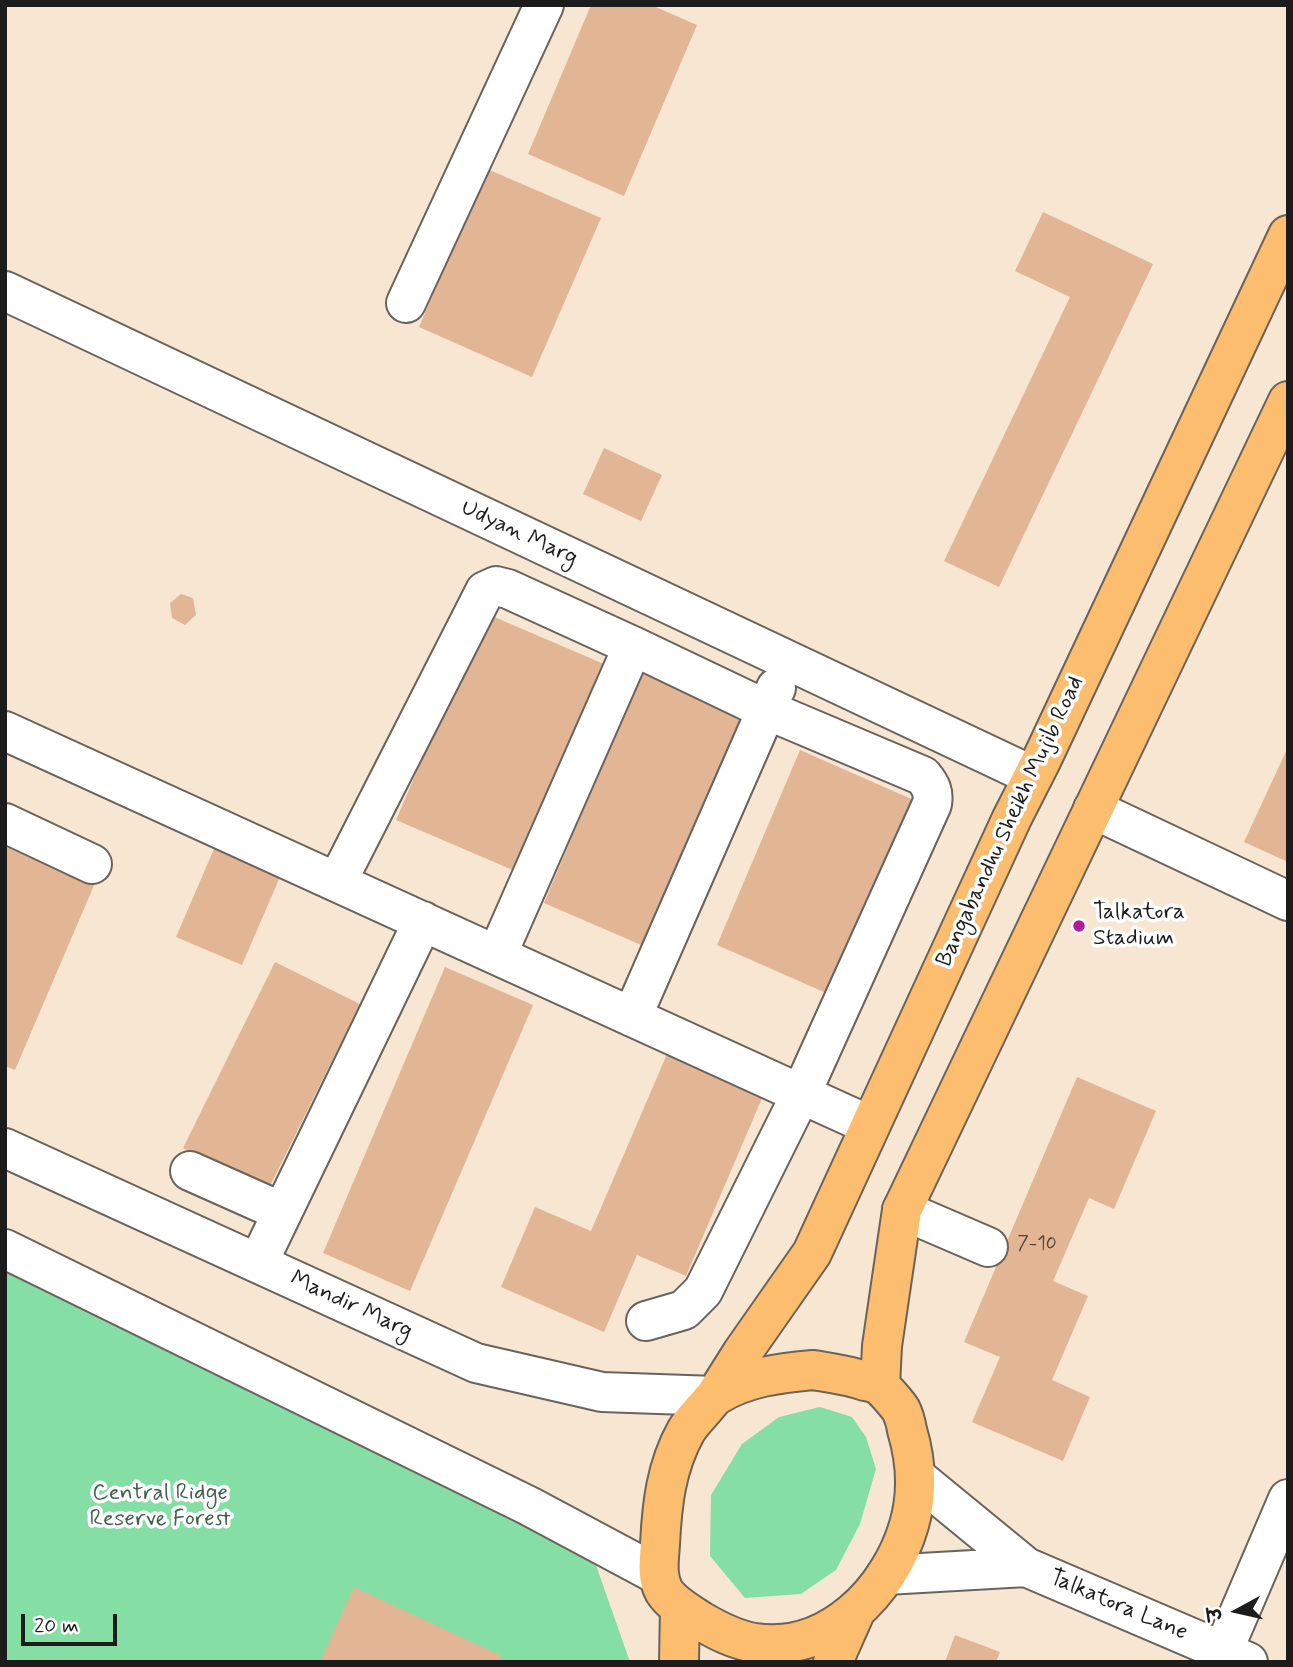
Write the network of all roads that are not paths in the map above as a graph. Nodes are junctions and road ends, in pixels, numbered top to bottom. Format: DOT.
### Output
graph roads {
  1 [pos="544,5"];
  2 [pos="1288,235"];
  3 [pos="5,291"];
  4 [pos="406,303"];
  5 [pos="1288,401"];
  6 [pos="633,646"];
  7 [pos="788,660"];
  8 [pos="767,710"];
  9 [pos="5,731"];
  10 [pos="1033,776"];
  11 [pos="1093,809"];
  12 [pos="5,823"];
  13 [pos="92,864"];
  14 [pos="337,882"];
  15 [pos="1288,901"];
  16 [pos="423,921"];
  17 [pos="497,955"];
  18 [pos="632,1017"];
  19 [pos="801,1094"];
  20 [pos="869,1125"];
  21 [pos="5,1148"];
  22 [pos="190,1171"];
  23 [pos="902,1210"];
  24 [pos="282,1212"];
  25 [pos="988,1247"];
  26 [pos="5,1249"];
  27 [pos="258,1263"];
  28 [pos="646,1321"];
  29 [pos="880,1385"];
  30 [pos="715,1396"];
  31 [pos="915,1476"];
  32 [pos="1288,1499"];
  33 [pos="1026,1567"];
  34 [pos="658,1575"];
  35 [pos="886,1575"];
  36 [pos="680,1607"];
  37 [pos="856,1610"];
  38 [pos="1236,1656"];
  39 [pos="678,1662"];
  40 [pos="833,1662"];
  1 -- 4 [label="street"];
  2 -- 10 [label="main road, Bangabandhu Sheikh Mujib Road"];
  3 -- 7 [label="street, Udyan Marg"];
  5 -- 11 [label="main road"];
  6 -- 8 [label="street"];
  6 -- 14 [label="street"];
  6 -- 17 [label="street"];
  7 -- 8 [label="street"];
  7 -- 10 [label="street, Udyan Marg"];
  8 -- 18 [label="street"];
  8 -- 19 [label="street"];
  9 -- 14 [label="street"];
  10 -- 20 [label="main road, Bangabandhu Sheikh Mujib Road"];
  11 -- 15 [label="street"];
  11 -- 23 [label="main road"];
  12 -- 13 [label="street"];
  14 -- 16 [label="street"];
  16 -- 17 [label="street"];
  16 -- 24 [label="street"];
  17 -- 18 [label="street"];
  18 -- 19 [label="street"];
  19 -- 20 [label="street"];
  19 -- 28 [label="street"];
  20 -- 30 [label="main road, Bangabandhu Sheikh Mujib Road"];
  21 -- 27 [label="street, Mandir Marg"];
  22 -- 24 [label="street"];
  23 -- 25 [label="street"];
  23 -- 29 [label="main road"];
  24 -- 27 [label="street"];
  26 -- 34 [label="street"];
  27 -- 30 [label="street, Mandir Marg"];
  29 -- 30 [label="main road"];
  29 -- 31 [label="main road"];
  30 -- 34 [label="main road, Bangabandhu Sheikh Mujib Road"];
  31 -- 33 [label="street, Talkatora Lane"];
  31 -- 35 [label="main road"];
  32 -- 38 [label="street"];
  33 -- 35 [label="street, Talkatora Lane"];
  33 -- 38 [label="street, Talkatora Lane"];
  34 -- 36 [label="main road"];
  35 -- 37 [label="main road"];
  36 -- 37 [label="main road"];
  36 -- 39 [label="main road"];
  37 -- 40 [label="main road"];
}
